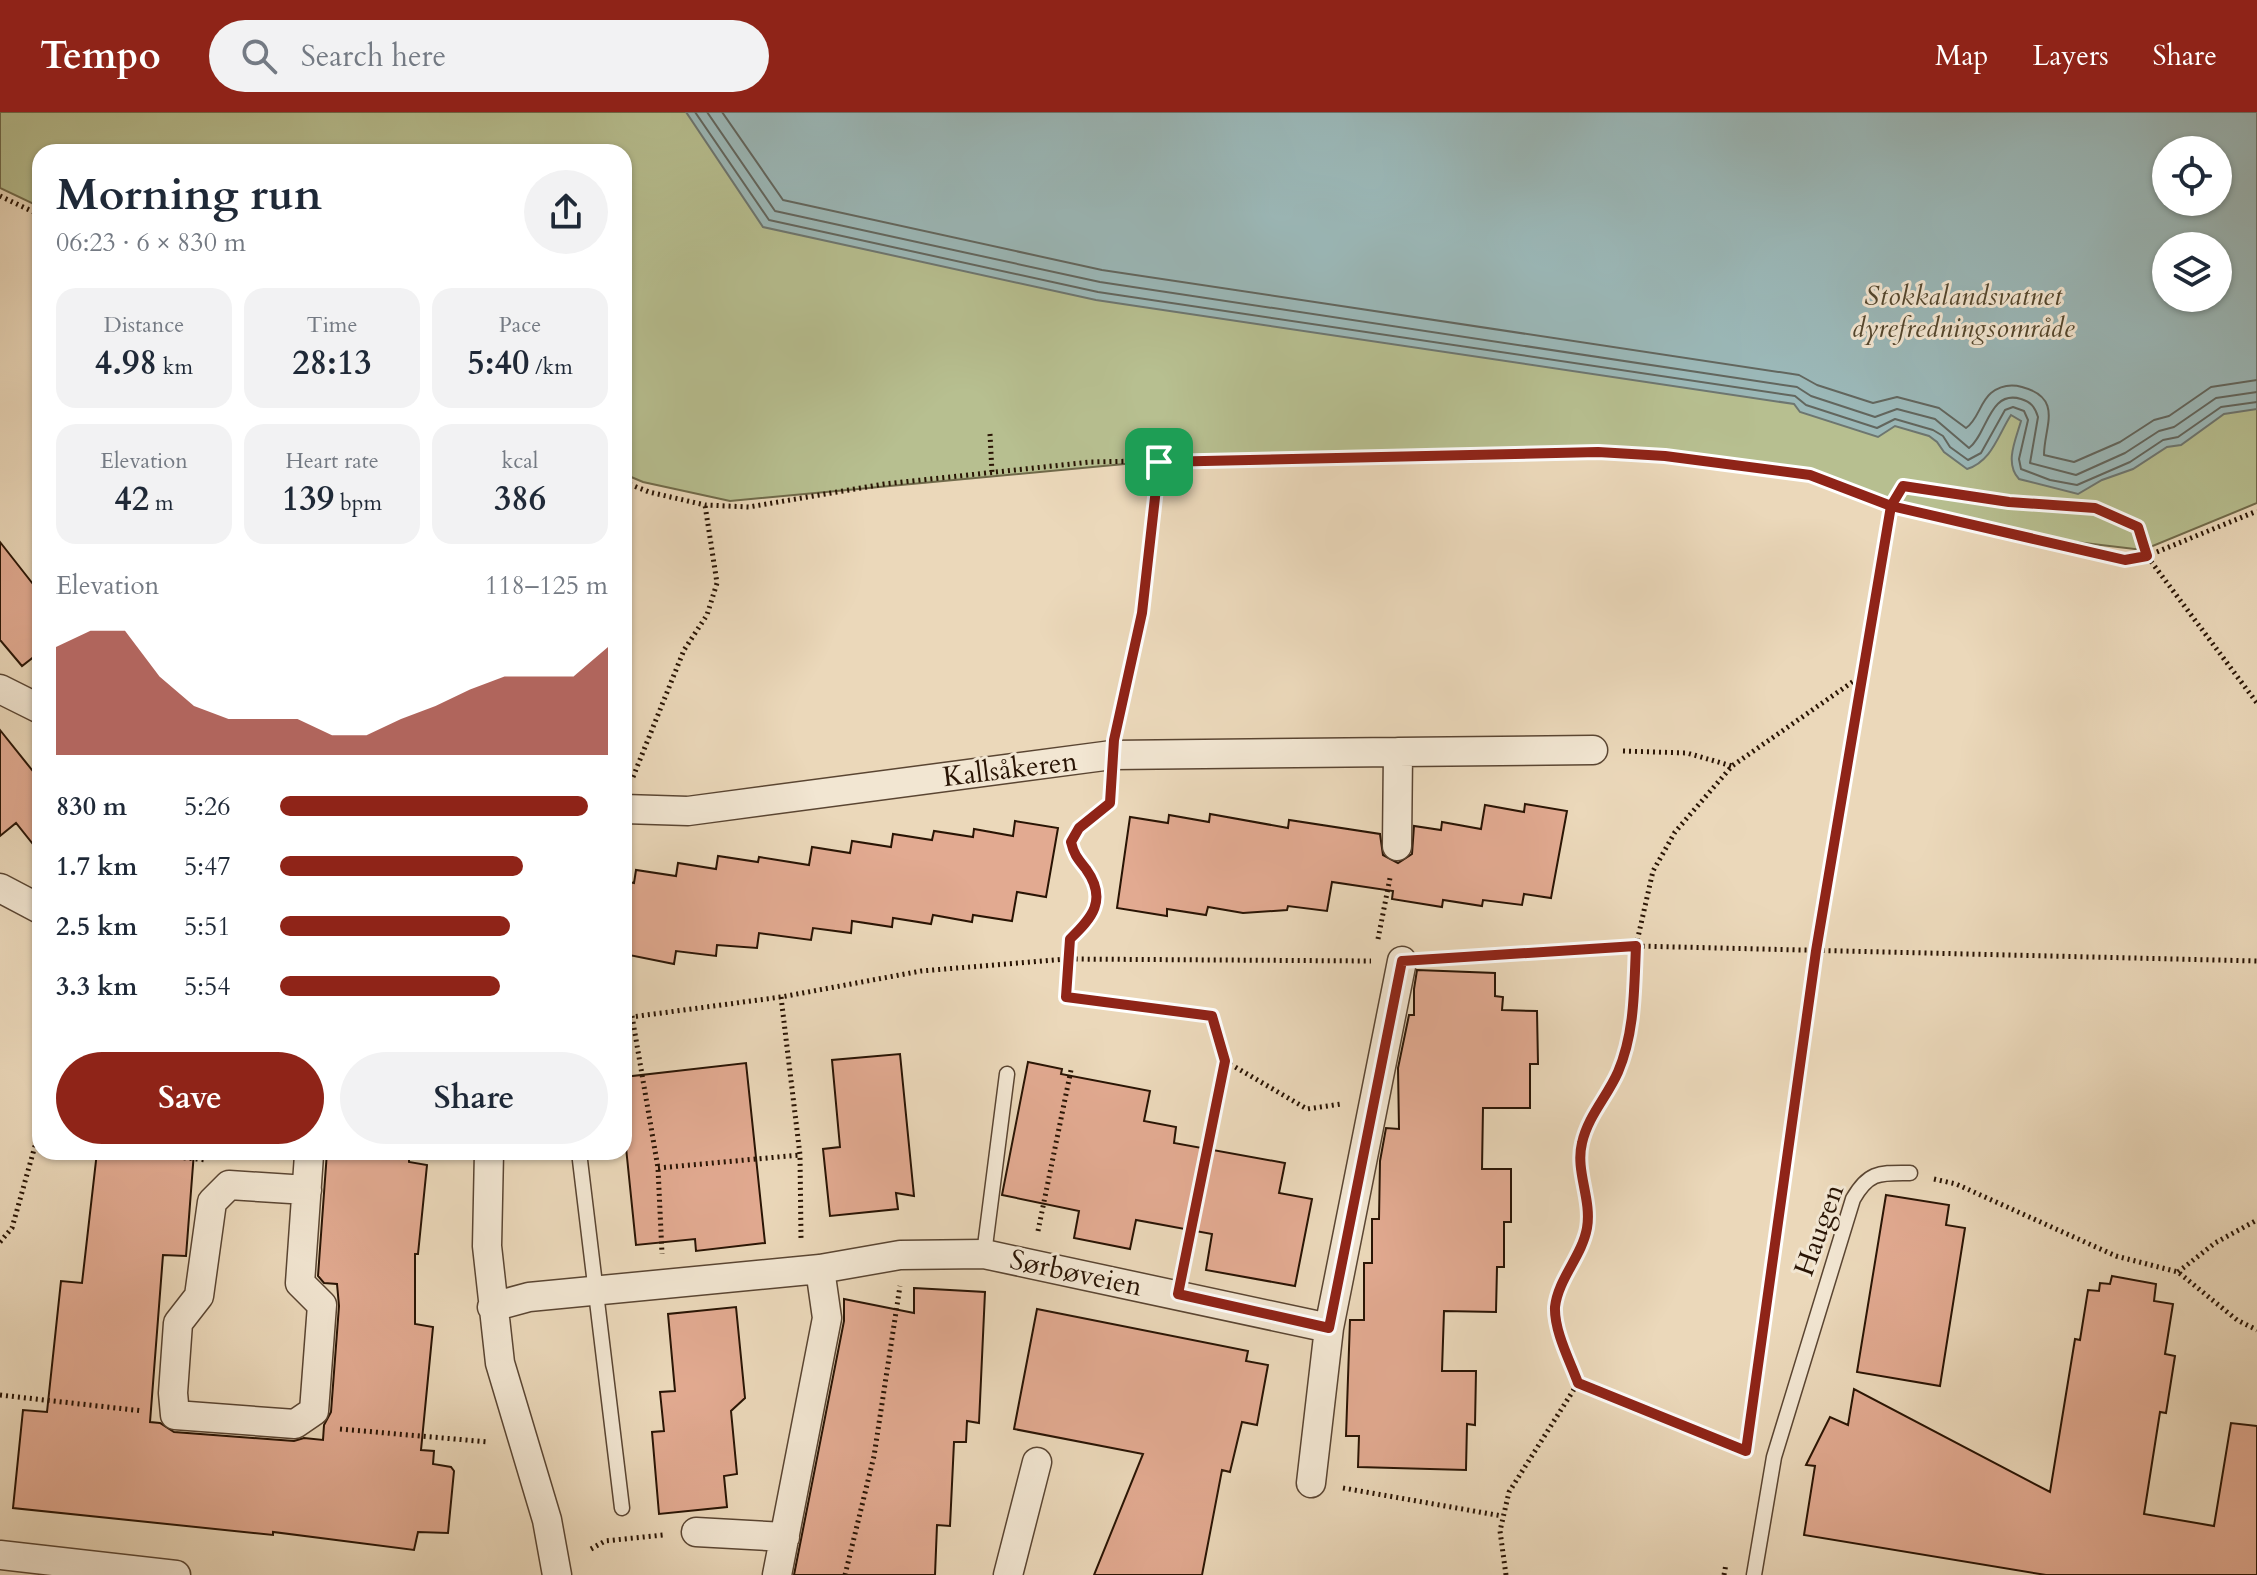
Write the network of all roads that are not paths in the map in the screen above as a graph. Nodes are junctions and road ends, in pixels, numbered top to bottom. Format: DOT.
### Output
graph roads {
  1 [pos="0,689"];
  2 [pos="32,705"];
  3 [pos="1593,750"];
  4 [pos="1398,752"];
  5 [pos="632,797"];
  6 [pos="1397,846"];
  7 [pos="0,888"];
  8 [pos="32,905"];
  9 [pos="1388,961"];
  10 [pos="1007,1074"];
  11 [pos="309,1160"];
  12 [pos="489,1160"];
  13 [pos="580,1160"];
  14 [pos="1910,1173"];
  15 [pos="307,1190"];
  16 [pos="984,1254"];
  17 [pos="820,1269"];
  18 [pos="594,1289"];
  19 [pos="492,1307"];
  20 [pos="1329,1328"];
  21 [pos="1037,1462"];
  22 [pos="1311,1483"];
  23 [pos="622,1508"];
  24 [pos="696,1532"];
  25 [pos="785,1537"];
  26 [pos="0,1555"];
  27 [pos="176,1575"];
  28 [pos="557,1575"];
  29 [pos="777,1575"];
  30 [pos="1008,1575"];
  31 [pos="1754,1575"];
  1 -- 2 [label="street"];
  3 -- 4 [label="street, Kallsåkeren"];
  4 -- 5 [label="street, Kallsåkeren"];
  4 -- 6 [label="street"];
  7 -- 8 [label="street"];
  9 -- 20 [label="street"];
  10 -- 16 [label="lane"];
  11 -- 15 [label="street"];
  12 -- 19 [label="street"];
  13 -- 18 [label="lane"];
  14 -- 31 [label="lane, Haugen"];
  15 -- 15 [label="street"];
  16 -- 17 [label="street, Sørbøveien"];
  16 -- 20 [label="street, Sørbøveien"];
  17 -- 18 [label="street, Sørbøveien"];
  17 -- 25 [label="street"];
  18 -- 19 [label="street, Sørbøveien"];
  18 -- 23 [label="lane"];
  19 -- 28 [label="street"];
  20 -- 22 [label="street"];
  21 -- 30 [label="street"];
  24 -- 25 [label="street"];
  25 -- 29 [label="street"];
  26 -- 27 [label="street"];
}
